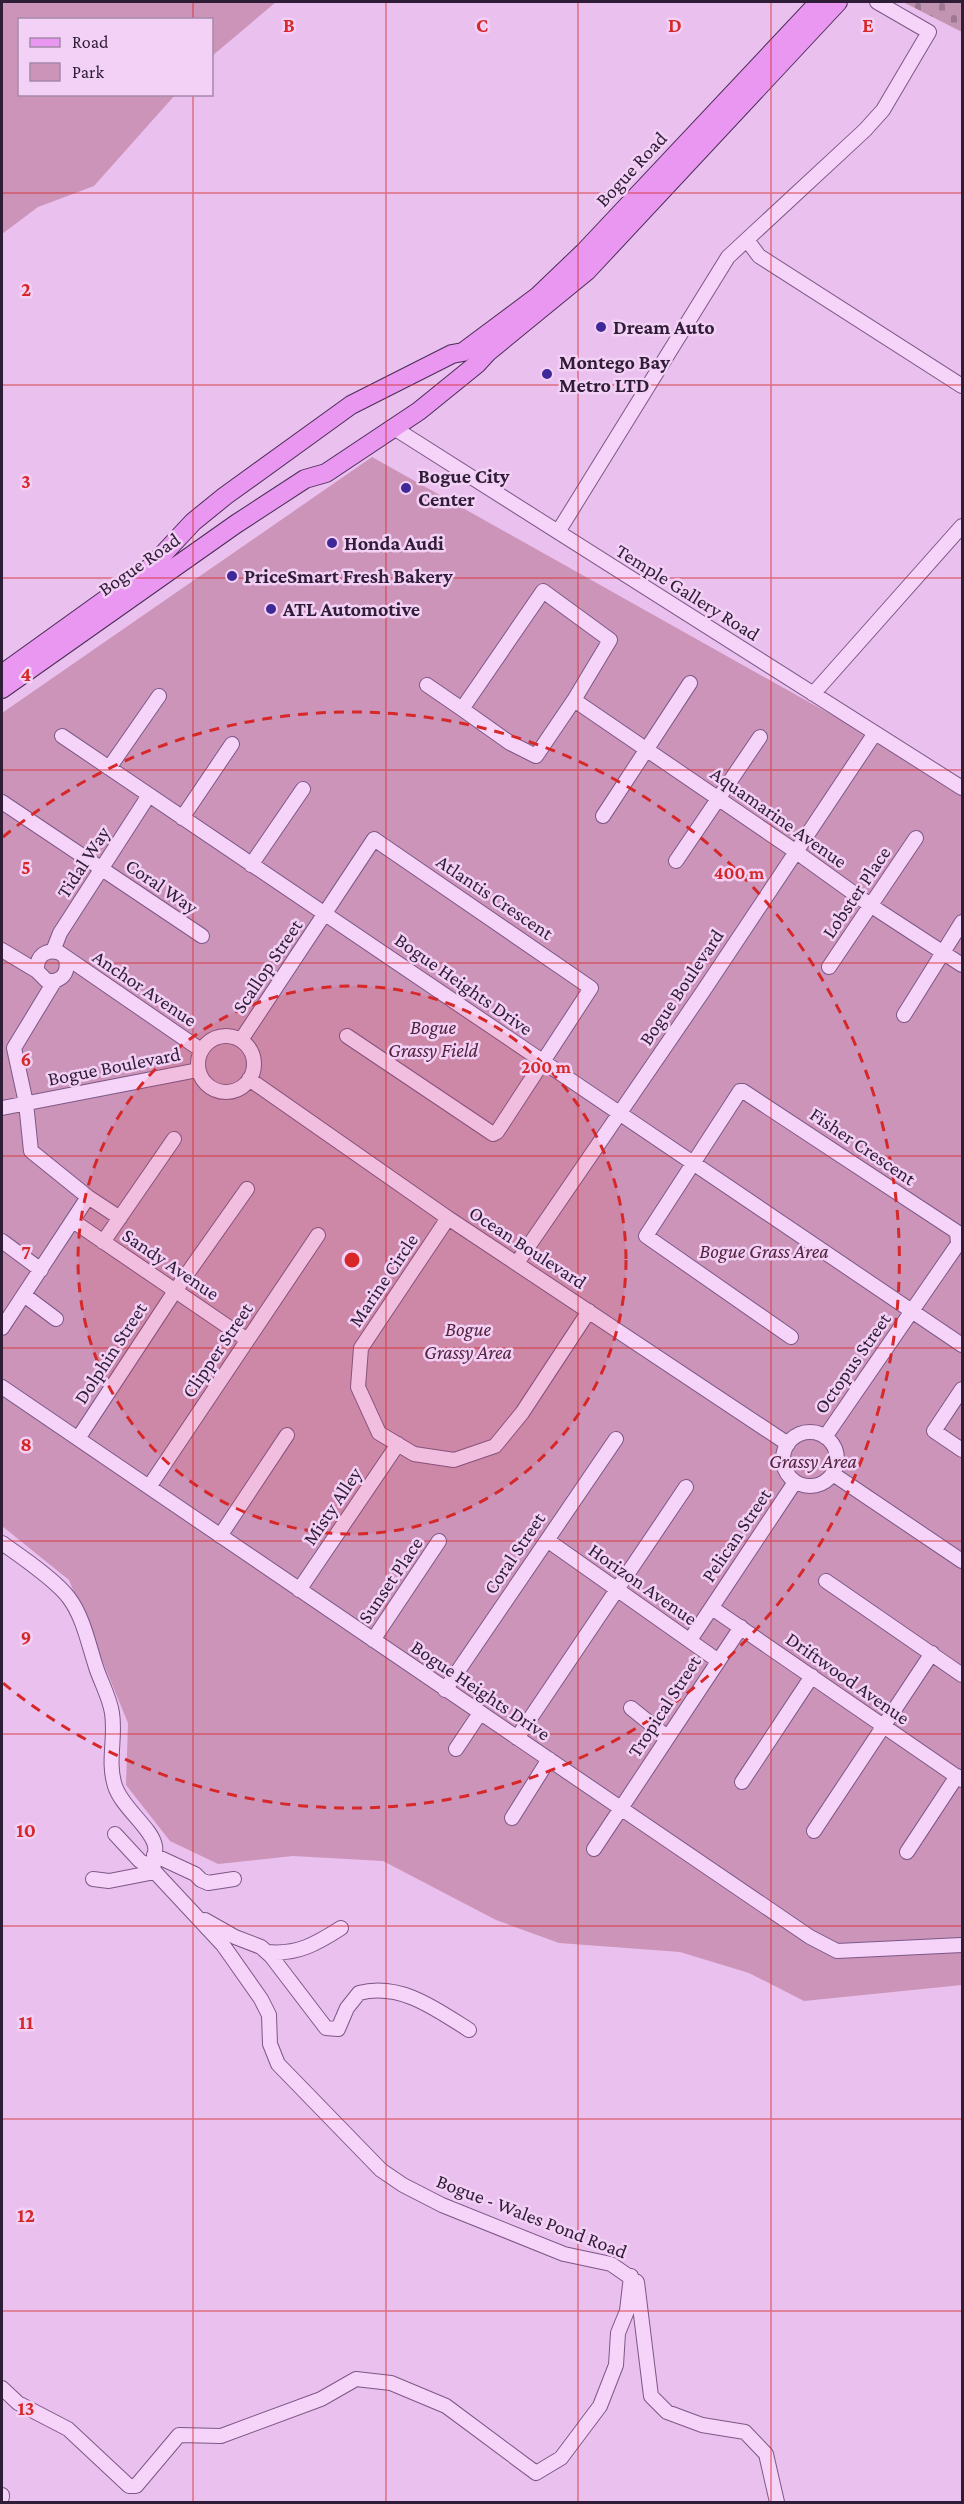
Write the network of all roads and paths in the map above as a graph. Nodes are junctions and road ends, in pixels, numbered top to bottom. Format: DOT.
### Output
graph roads {
  1 [pos="819,2"];
  2 [pos="838,2"];
  3 [pos="877,2"];
  4 [pos="747,240"];
  5 [pos="963,386"];
  6 [pos="393,428"];
  7 [pos="963,526"];
  8 [pos="558,532"];
  9 [pos="2,674"];
  10 [pos="690,683"];
  11 [pos="427,686"];
  12 [pos="2,689"];
  13 [pos="813,694"];
  14 [pos="159,696"];
  15 [pos="574,700"];
  16 [pos="462,709"];
  17 [pos="875,733"];
  18 [pos="62,736"];
  19 [pos="760,736"];
  20 [pos="231,744"];
  21 [pos="646,751"];
  22 [pos="109,768"];
  23 [pos="963,788"];
  24 [pos="303,789"];
  25 [pos="149,795"];
  26 [pos="719,798"];
  27 [pos="2,802"];
  28 [pos="603,816"];
  29 [pos="182,818"];
  30 [pos="916,838"];
  31 [pos="795,850"];
  32 [pos="676,861"];
  33 [pos="251,865"];
  34 [pos="101,869"];
  35 [pos="870,905"];
  36 [pos="326,913"];
  37 [pos="963,922"];
  38 [pos="202,936"];
  39 [pos="2,950"];
  40 [pos="53,951"];
  41 [pos="942,952"];
  42 [pos="66,959"];
  43 [pos="963,965"];
  44 [pos="829,967"];
  45 [pos="37,971"];
  46 [pos="54,982"];
  47 [pos="904,1015"];
  48 [pos="347,1036"];
  49 [pos="241,1040"];
  50 [pos="201,1050"];
  51 [pos="541,1062"];
  52 [pos="198,1070"];
  53 [pos="249,1079"];
  54 [pos="26,1103"];
  55 [pos="2,1107"];
  56 [pos="619,1113"];
  57 [pos="174,1139"];
  58 [pos="694,1163"];
  59 [pos="247,1189"];
  60 [pos="88,1197"];
  61 [pos="120,1218"];
  62 [pos="448,1218"];
  63 [pos="73,1221"];
  64 [pos="318,1235"];
  65 [pos="2,1241"];
  66 [pos="103,1242"];
  67 [pos="517,1263"];
  68 [pos="41,1270"];
  69 [pos="175,1291"];
  70 [pos="24,1295"];
  71 [pos="912,1310"];
  72 [pos="589,1311"];
  73 [pos="56,1318"];
  74 [pos="2,1328"];
  75 [pos="791,1337"];
  76 [pos="246,1340"];
  77 [pos="963,1345"];
  78 [pos="2,1387"];
  79 [pos="963,1389"];
  80 [pos="288,1435"];
  81 [pos="78,1437"];
  82 [pos="825,1437"];
  83 [pos="616,1439"];
  84 [pos="398,1444"];
  85 [pos="788,1444"];
  86 [pos="963,1450"];
  87 [pos="833,1474"];
  88 [pos="795,1482"];
  89 [pos="149,1487"];
  90 [pos="686,1487"];
  91 [pos="220,1536"];
  92 [pos="547,1540"];
  93 [pos="439,1541"];
  94 [pos="2,1543"];
  95 [pos="963,1561"];
  96 [pos="826,1581"];
  97 [pos="617,1589"];
  98 [pos="299,1590"];
  99 [pos="712,1608"];
  100 [pos="741,1627"];
  101 [pos="373,1640"];
  102 [pos="690,1640"];
  103 [pos="932,1653"];
  104 [pos="717,1660"];
  105 [pos="963,1675"];
  106 [pos="812,1676"];
  107 [pos="445,1690"];
  108 [pos="631,1708"];
  109 [pos="480,1713"];
  110 [pos="884,1726"];
  111 [pos="668,1737"];
  112 [pos="517,1738"];
  113 [pos="456,1749"];
  114 [pos="549,1759"];
  115 [pos="960,1778"];
  116 [pos="742,1782"];
  117 [pos="622,1808"];
  118 [pos="512,1818"];
  119 [pos="814,1831"];
  120 [pos="115,1834"];
  121 [pos="594,1849"];
  122 [pos="907,1852"];
  123 [pos="154,1865"];
  124 [pos="93,1879"];
  125 [pos="234,1879"];
  126 [pos="195,1915"];
  127 [pos="341,1928"];
  128 [pos="963,1945"];
  129 [pos="267,1952"];
  130 [pos="469,2030"];
  131 [pos="631,2276"];
  132 [pos="2,2389"];
  133 [pos="777,2502"];
  1 -- 9 [label="main road, Bogue Road"];
  2 -- 6 [label="main road, Bogue Road"];
  3 -- 4 [label="street"];
  4 -- 5 [label="street"];
  4 -- 8 [label="street"];
  6 -- 8 [label="street, Temple Gallery Road"];
  6 -- 12 [label="main road, Bogue Road"];
  7 -- 13 [label="street"];
  8 -- 13 [label="street, Temple Gallery Road"];
  10 -- 21 [label="street"];
  11 -- 16 [label="street"];
  13 -- 17 [label="street, Temple Gallery Road"];
  14 -- 22 [label="street"];
  15 -- 16 [label="street"];
  15 -- 16 [label="street"];
  15 -- 21 [label="street, Aquamarine Avenue"];
  17 -- 23 [label="street, Temple Gallery Road"];
  17 -- 31 [label="street, Bogue Boulevard"];
  18 -- 22 [label="street, Bogue Heights Drive"];
  19 -- 26 [label="street"];
  20 -- 29 [label="street"];
  21 -- 26 [label="street, Aquamarine Avenue"];
  21 -- 28 [label="street"];
  22 -- 25 [label="street, Bogue Heights Drive"];
  24 -- 33 [label="street"];
  25 -- 29 [label="street, Bogue Heights Drive"];
  25 -- 34 [label="street, Tidal Way"];
  26 -- 31 [label="street, Aquamarine Avenue"];
  26 -- 32 [label="street"];
  27 -- 34 [label="street, Coral Way"];
  29 -- 33 [label="street, Bogue Heights Drive"];
  30 -- 35 [label="street, Lobster Place"];
  31 -- 35 [label="street, Aquamarine Avenue"];
  31 -- 56 [label="street, Bogue Boulevard"];
  33 -- 36 [label="street, Bogue Heights Drive"];
  34 -- 38 [label="street, Coral Way"];
  34 -- 40 [label="street, Tidal Way"];
  35 -- 41 [label="street, Aquamarine Avenue"];
  35 -- 44 [label="street, Lobster Place"];
  36 -- 49 [label="street, Scallop Street"];
  36 -- 51 [label="street, Bogue Heights Drive"];
  36 -- 51 [label="street, Atlantis Crescent"];
  37 -- 41 [label="street"];
  39 -- 45 [label="street"];
  40 -- 42 [label="street"];
  40 -- 45 [label="street"];
  41 -- 43 [label="street, Aquamarine Avenue"];
  41 -- 47 [label="street"];
  42 -- 46 [label="street"];
  42 -- 50 [label="street, Anchor Avenue"];
  45 -- 46 [label="street"];
  46 -- 54 [label="street"];
  48 -- 51 [label="street"];
  49 -- 50 [label="street"];
  49 -- 53 [label="street"];
  50 -- 52 [label="street"];
  51 -- 56 [label="street, Bogue Heights Drive"];
  52 -- 53 [label="street"];
  52 -- 54 [label="street, Bogue Boulevard"];
  53 -- 62 [label="street, Ocean Boulevard"];
  54 -- 55 [label="street, Bogue Boulevard"];
  54 -- 60 [label="street"];
  56 -- 58 [label="street, Bogue Heights Drive"];
  56 -- 67 [label="street, Bogue Boulevard"];
  57 -- 61 [label="street"];
  58 -- 71 [label="street, Bogue Heights Drive"];
  58 -- 71 [label="street, Fisher Crescent"];
  58 -- 75 [label="street"];
  59 -- 69 [label="street, Dolphin Street"];
  60 -- 61 [label="street"];
  60 -- 63 [label="street"];
  61 -- 66 [label="street"];
  62 -- 67 [label="street, Ocean Boulevard"];
  62 -- 84 [label="street, Marine Circle"];
  63 -- 66 [label="street, Sandy Avenue"];
  63 -- 68 [label="street"];
  64 -- 76 [label="street, Clipper Street"];
  65 -- 68 [label="street"];
  66 -- 69 [label="street, Sandy Avenue"];
  67 -- 72 [label="street, Ocean Boulevard"];
  68 -- 70 [label="street"];
  69 -- 76 [label="street, Sandy Avenue"];
  69 -- 81 [label="street, Dolphin Street"];
  70 -- 73 [label="street"];
  70 -- 74 [label="street"];
  71 -- 77 [label="street, Bogue Heights Drive"];
  71 -- 82 [label="street, Octopus Street"];
  72 -- 84 [label="street, Marine Circle"];
  72 -- 85 [label="street, Ocean Boulevard"];
  76 -- 89 [label="street, Clipper Street"];
  78 -- 81 [label="street, Bogue Heights Drive"];
  79 -- 86 [label="street"];
  80 -- 91 [label="street"];
  81 -- 89 [label="street, Bogue Heights Drive"];
  82 -- 85 [label="street"];
  82 -- 87 [label="street"];
  83 -- 92 [label="street, Coral Street"];
  84 -- 98 [label="street, Misty Alley"];
  85 -- 88 [label="street"];
  87 -- 88 [label="street"];
  87 -- 95 [label="street"];
  88 -- 99 [label="street, Pelican Street"];
  89 -- 91 [label="street, Bogue Heights Drive"];
  90 -- 97 [label="street"];
  91 -- 98 [label="street, Bogue Heights Drive"];
  92 -- 97 [label="street, Horizon Avenue"];
  92 -- 107 [label="street, Coral Street"];
  93 -- 101 [label="street, Sunset Place"];
  94 -- 123 [label="street, Bogue - Wales Pond Road"];
  96 -- 103 [label="street"];
  97 -- 102 [label="street, Horizon Avenue"];
  97 -- 112 [label="street"];
  98 -- 101 [label="street, Bogue Heights Drive"];
  99 -- 100 [label="street, Driftwood Avenue"];
  99 -- 102 [label="street, Pelican Street"];
  100 -- 104 [label="street, Tropical Street"];
  100 -- 106 [label="street, Driftwood Avenue"];
  101 -- 107 [label="street, Bogue Heights Drive"];
  102 -- 104 [label="street, Horizon Avenue"];
  103 -- 105 [label="street"];
  103 -- 110 [label="street"];
  104 -- 111 [label="street, Tropical Street"];
  106 -- 110 [label="street, Driftwood Avenue"];
  106 -- 116 [label="street"];
  107 -- 109 [label="street, Bogue Heights Drive"];
  108 -- 111 [label="street"];
  109 -- 112 [label="street, Bogue Heights Drive"];
  109 -- 113 [label="street"];
  110 -- 115 [label="street, Driftwood Avenue"];
  110 -- 119 [label="street"];
  111 -- 117 [label="street, Tropical Street"];
  112 -- 114 [label="street, Bogue Heights Drive"];
  114 -- 117 [label="street, Bogue Heights Drive"];
  114 -- 118 [label="street"];
  115 -- 122 [label="street"];
  117 -- 121 [label="street, Tropical Street"];
  117 -- 128 [label="street, Bogue Heights Drive"];
  120 -- 123 [label="street"];
  123 -- 124 [label="street"];
  123 -- 125 [label="street"];
  123 -- 126 [label="street, Bogue - Wales Pond Road"];
  126 -- 129 [label="street"];
  126 -- 131 [label="street, Bogue - Wales Pond Road"];
  127 -- 129 [label="street"];
  129 -- 130 [label="street"];
  131 -- 132 [label="street"];
  131 -- 133 [label="street, Bogue - Wales Pond Road"];
}
